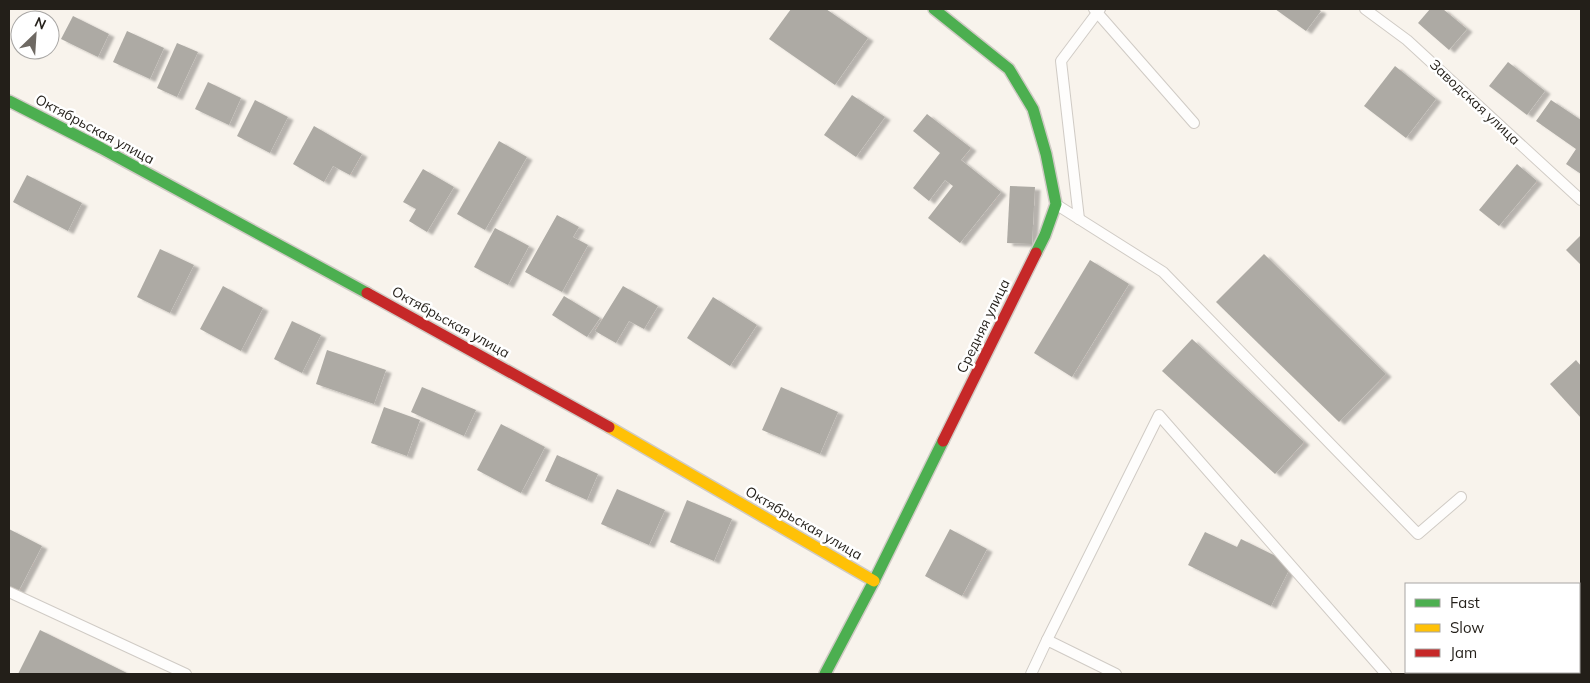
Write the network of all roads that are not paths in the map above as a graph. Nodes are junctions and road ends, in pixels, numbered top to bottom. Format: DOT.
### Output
graph roads {
  1 [pos="934,9"];
  2 [pos="1365,9"];
  3 [pos="1097,10"];
  4 [pos="9,101"];
  5 [pos="1194,123"];
  6 [pos="1581,200"];
  7 [pos="1056,204"];
  8 [pos="1078,219"];
  9 [pos="1461,497"];
  10 [pos="874,581"];
  11 [pos="9,592"];
  12 [pos="1047,640"];
  13 [pos="186,674"];
  14 [pos="825,674"];
  15 [pos="1031,674"];
  16 [pos="1116,674"];
  17 [pos="1386,674"];
  1 -- 7 [label="street"];
  2 -- 6 [label="lane, Заводская улица"];
  3 -- 5 [label="lane"];
  3 -- 8 [label="lane"];
  4 -- 10 [label="street, Октябрьская улица"];
  7 -- 8 [label="lane"];
  7 -- 10 [label="street, Средняя улица"];
  8 -- 9 [label="lane"];
  10 -- 14 [label="street, Средняя улица"];
  11 -- 13 [label="lane"];
  12 -- 15 [label="lane"];
  12 -- 16 [label="lane"];
  12 -- 17 [label="lane"];
}
